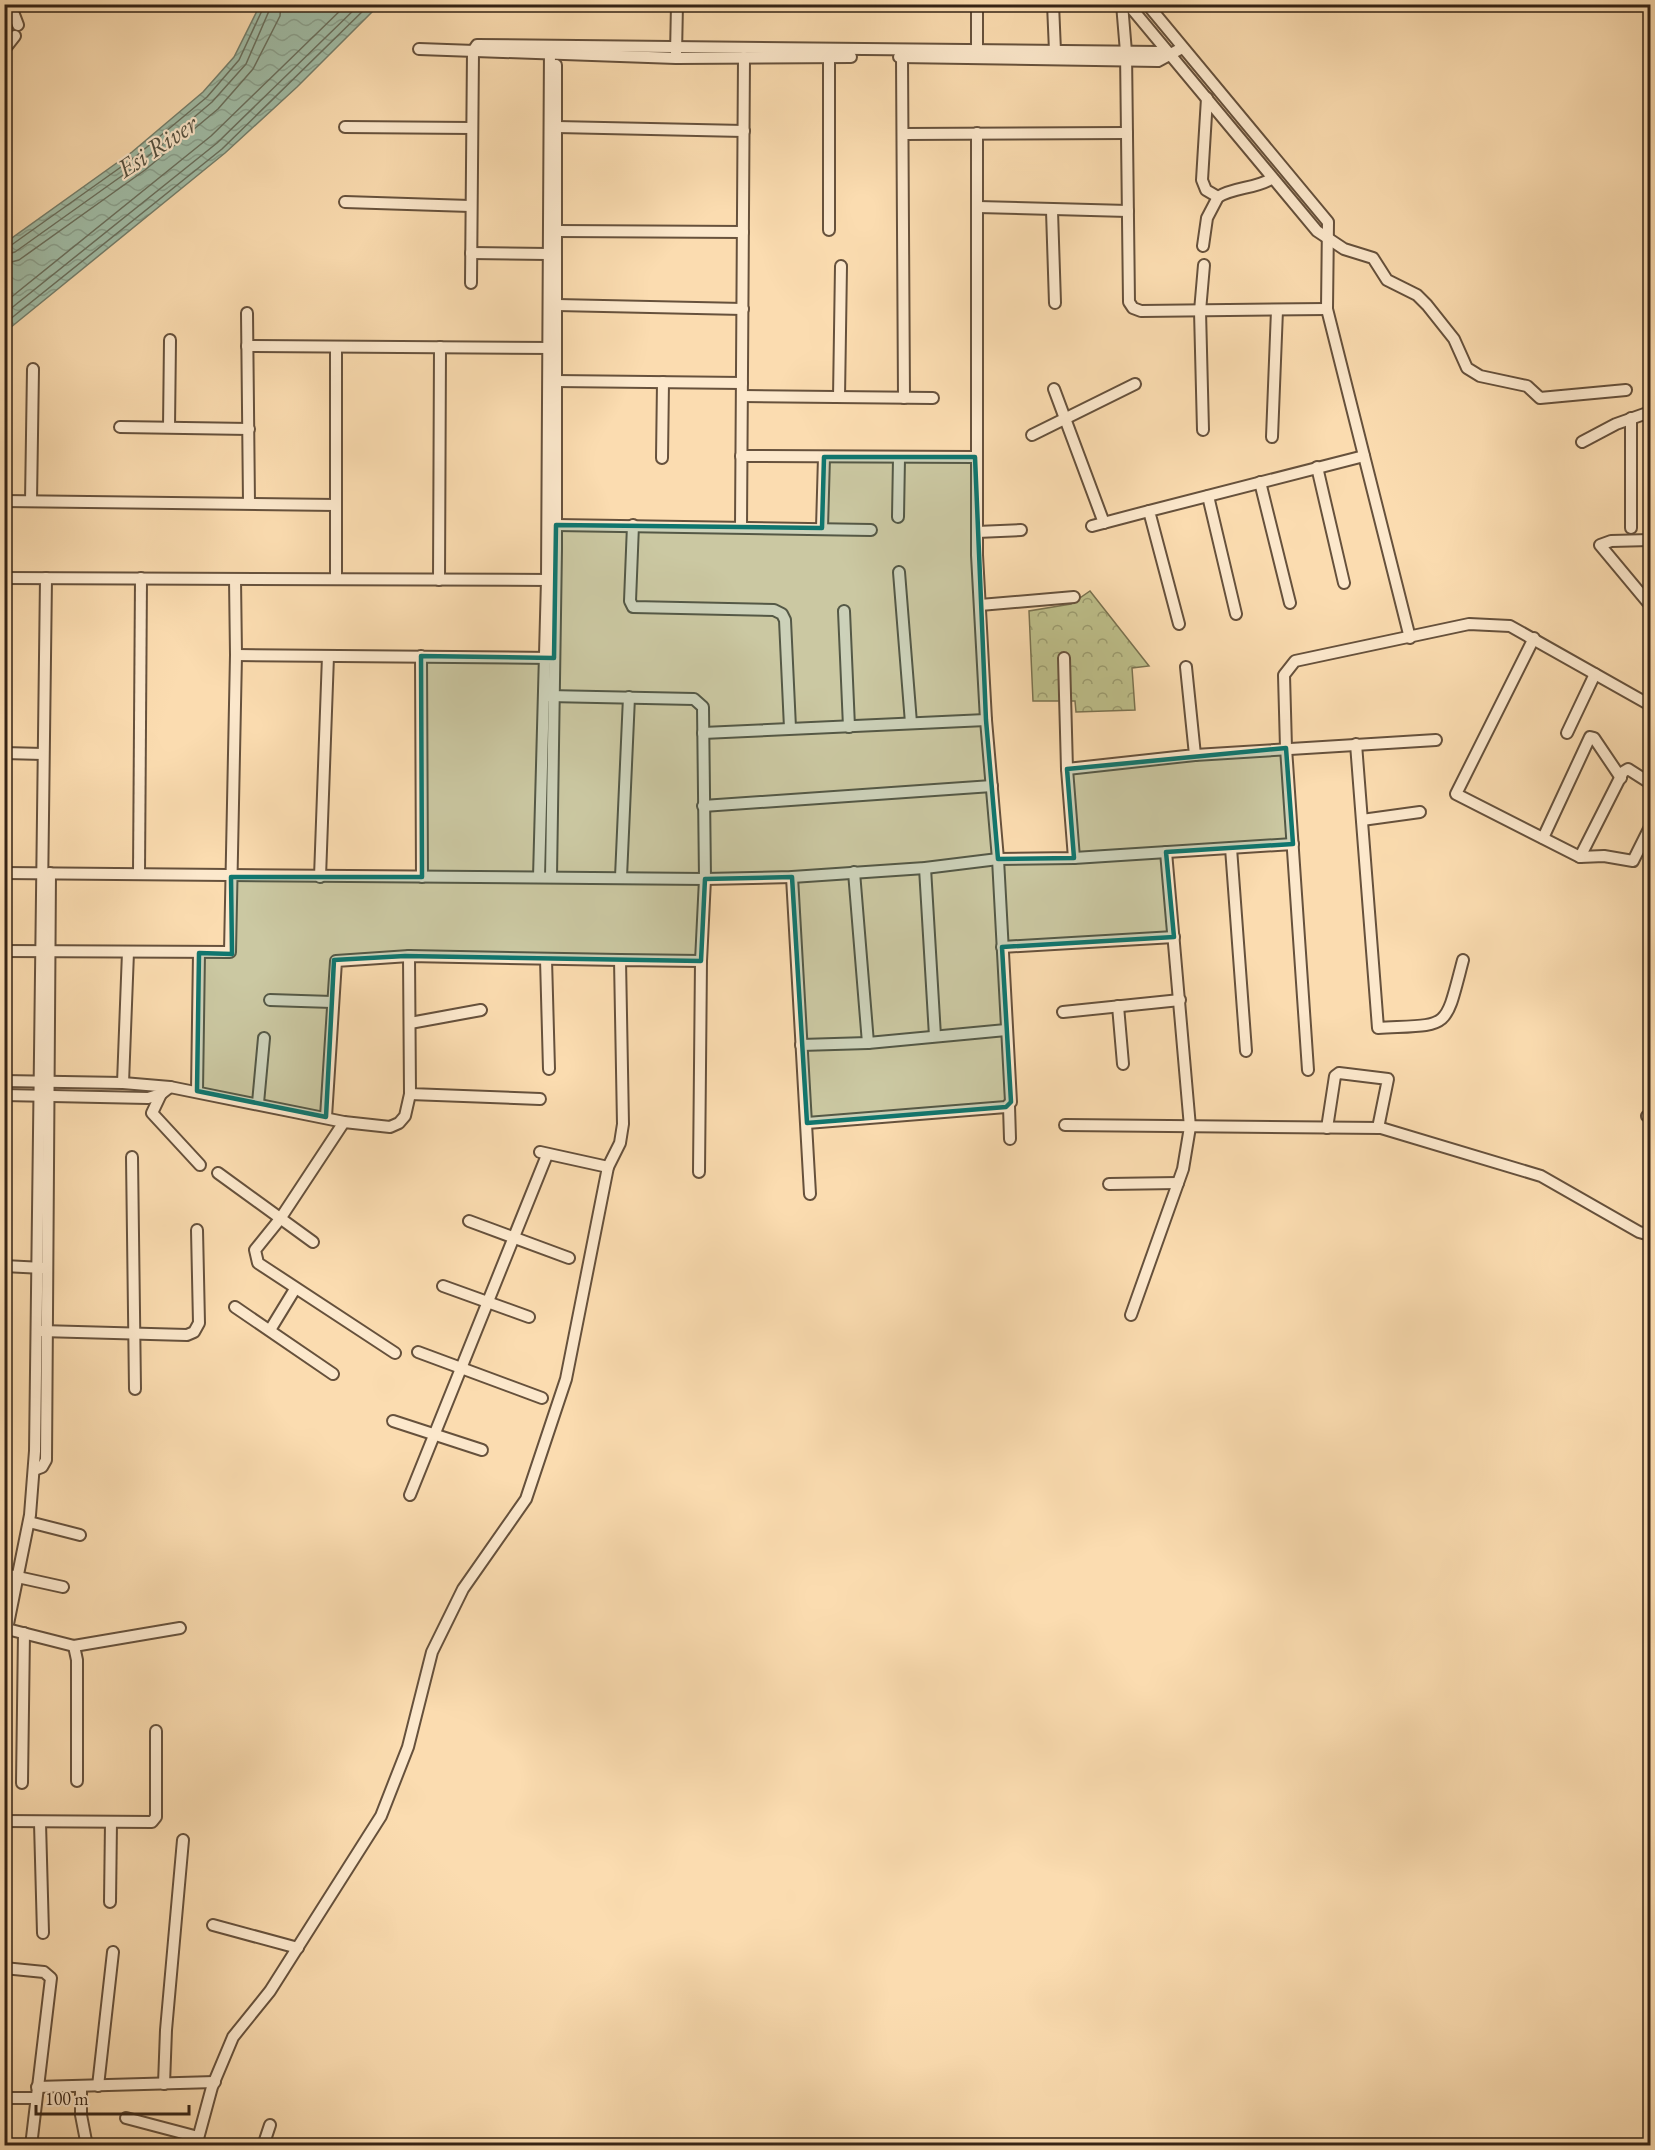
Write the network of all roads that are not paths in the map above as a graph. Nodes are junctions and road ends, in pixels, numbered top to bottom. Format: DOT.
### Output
graph roads {
  1 [pos="10,4"];
  2 [pos="677,4"];
  3 [pos="977,4"];
  4 [pos="1053,4"];
  5 [pos="1122,4"];
  6 [pos="1128,4"];
  7 [pos="1147,4"];
  8 [pos="1182,48"];
  9 [pos="419,49"];
  10 [pos="5,50"];
  11 [pos="473,51"];
  12 [pos="553,51"];
  13 [pos="977,51"];
  14 [pos="1054,51"];
  15 [pos="676,53"];
  16 [pos="1126,56"];
  17 [pos="1166,56"];
  18 [pos="744,57"];
  19 [pos="829,57"];
  20 [pos="902,57"];
  21 [pos="1207,98"];
  22 [pos="345,127"];
  23 [pos="557,127"];
  24 [pos="471,128"];
  25 [pos="744,131"];
  26 [pos="977,133"];
  27 [pos="1127,133"];
  28 [pos="903,134"];
  29 [pos="1271,179"];
  30 [pos="1218,197"];
  31 [pos="345,202"];
  32 [pos="470,206"];
  33 [pos="978,207"];
  34 [pos="1052,211"];
  35 [pos="1128,211"];
  36 [pos="829,230"];
  37 [pos="557,231"];
  38 [pos="743,232"];
  39 [pos="1330,240"];
  40 [pos="1203,246"];
  41 [pos="471,254"];
  42 [pos="548,254"];
  43 [pos="1204,265"];
  44 [pos="841,266"];
  45 [pos="471,283"];
  46 [pos="1055,303"];
  47 [pos="557,305"];
  48 [pos="742,309"];
  49 [pos="1327,309"];
  50 [pos="1277,310"];
  51 [pos="1200,311"];
  52 [pos="247,313"];
  53 [pos="170,340"];
  54 [pos="247,346"];
  55 [pos="336,347"];
  56 [pos="440,347"];
  57 [pos="552,348"];
  58 [pos="33,369"];
  59 [pos="556,381"];
  60 [pos="663,382"];
  61 [pos="742,383"];
  62 [pos="1135,384"];
  63 [pos="1054,389"];
  64 [pos="1626,390"];
  65 [pos="742,396"];
  66 [pos="839,397"];
  67 [pos="904,398"];
  68 [pos="933,398"];
  69 [pos="1650,412"];
  70 [pos="1065,418"];
  71 [pos="1631,418"];
  72 [pos="120,427"];
  73 [pos="169,428"];
  74 [pos="249,429"];
  75 [pos="1203,430"];
  76 [pos="1032,435"];
  77 [pos="1272,436"];
  78 [pos="1582,442"];
  79 [pos="741,456"];
  80 [pos="1364,456"];
  81 [pos="824,457"];
  82 [pos="975,457"];
  83 [pos="662,458"];
  84 [pos="899,458"];
  85 [pos="1317,467"];
  86 [pos="1260,482"];
  87 [pos="1208,496"];
  88 [pos="4,501"];
  89 [pos="31,501"];
  90 [pos="249,503"];
  91 [pos="336,505"];
  92 [pos="1149,511"];
  93 [pos="898,517"];
  94 [pos="1104,523"];
  95 [pos="556,525"];
  96 [pos="633,525"];
  97 [pos="1092,526"];
  98 [pos="741,527"];
  99 [pos="822,528"];
  100 [pos="1631,528"];
  101 [pos="871,530"];
  102 [pos="1021,530"];
  103 [pos="977,532"];
  104 [pos="1650,540"];
  105 [pos="899,572"];
  106 [pos="4,578"];
  107 [pos="46,578"];
  108 [pos="141,578"];
  109 [pos="235,579"];
  110 [pos="336,579"];
  111 [pos="439,580"];
  112 [pos="551,580"];
  113 [pos="1344,583"];
  114 [pos="1645,590"];
  115 [pos="1074,597"];
  116 [pos="1290,603"];
  117 [pos="980,605"];
  118 [pos="1650,605"];
  119 [pos="844,611"];
  120 [pos="1236,614"];
  121 [pos="1179,624"];
  122 [pos="1410,638"];
  123 [pos="1534,638"];
  124 [pos="236,655"];
  125 [pos="328,656"];
  126 [pos="421,656"];
  127 [pos="549,658"];
  128 [pos="1064,658"];
  129 [pos="1186,667"];
  130 [pos="1595,675"];
  131 [pos="549,696"];
  132 [pos="629,697"];
  133 [pos="1650,705"];
  134 [pos="986,720"];
  135 [pos="911,723"];
  136 [pos="849,727"];
  137 [pos="790,728"];
  138 [pos="703,733"];
  139 [pos="1567,733"];
  140 [pos="1436,740"];
  141 [pos="1356,744"];
  142 [pos="1286,748"];
  143 [pos="4,753"];
  144 [pos="43,754"];
  145 [pos="1195,755"];
  146 [pos="1067,769"];
  147 [pos="1621,778"];
  148 [pos="1650,783"];
  149 [pos="992,786"];
  150 [pos="704,806"];
  151 [pos="1420,812"];
  152 [pos="1362,820"];
  153 [pos="1650,827"];
  154 [pos="1543,838"];
  155 [pos="1293,844"];
  156 [pos="1231,848"];
  157 [pos="1166,852"];
  158 [pos="1580,857"];
  159 [pos="1074,858"];
  160 [pos="998,859"];
  161 [pos="924,868"];
  162 [pos="4,873"];
  163 [pos="45,873"];
  164 [pos="854,873"];
  165 [pos="139,874"];
  166 [pos="231,877"];
  167 [pos="320,877"];
  168 [pos="422,877"];
  169 [pos="539,877"];
  170 [pos="550,877"];
  171 [pos="621,877"];
  172 [pos="792,877"];
  173 [pos="705,879"];
  174 [pos="1174,937"];
  175 [pos="1002,947"];
  176 [pos="4,951"];
  177 [pos="45,951"];
  178 [pos="128,952"];
  179 [pos="199,953"];
  180 [pos="409,956"];
  181 [pos="546,959"];
  182 [pos="620,960"];
  183 [pos="1463,960"];
  184 [pos="700,962"];
  185 [pos="270,1000"];
  186 [pos="1180,1000"];
  187 [pos="332,1002"];
  188 [pos="1118,1006"];
  189 [pos="482,1010"];
  190 [pos="1063,1012"];
  191 [pos="410,1023"];
  192 [pos="1006,1030"];
  193 [pos="935,1036"];
  194 [pos="264,1038"];
  195 [pos="868,1043"];
  196 [pos="801,1045"];
  197 [pos="1246,1051"];
  198 [pos="1123,1064"];
  199 [pos="549,1069"];
  200 [pos="1308,1070"];
  201 [pos="4,1081"];
  202 [pos="44,1082"];
  203 [pos="123,1083"];
  204 [pos="170,1087"];
  205 [pos="197,1091"];
  206 [pos="161,1094"];
  207 [pos="410,1094"];
  208 [pos="4,1095"];
  209 [pos="43,1095"];
  210 [pos="540,1099"];
  211 [pos="258,1103"];
  212 [pos="1009,1106"];
  213 [pos="326,1117"];
  214 [pos="344,1122"];
  215 [pos="807,1123"];
  216 [pos="1065,1125"];
  217 [pos="1190,1127"];
  218 [pos="1327,1128"];
  219 [pos="1377,1128"];
  220 [pos="1010,1139"];
  221 [pos="132,1157"];
  222 [pos="200,1165"];
  223 [pos="608,1167"];
  224 [pos="699,1172"];
  225 [pos="218,1173"];
  226 [pos="1178,1183"];
  227 [pos="1109,1184"];
  228 [pos="810,1194"];
  229 [pos="280,1219"];
  230 [pos="469,1221"];
  231 [pos="197,1230"];
  232 [pos="1650,1235"];
  233 [pos="514,1237"];
  234 [pos="313,1242"];
  235 [pos="569,1258"];
  236 [pos="4,1266"];
  237 [pos="43,1268"];
  238 [pos="443,1286"];
  239 [pos="295,1289"];
  240 [pos="488,1303"];
  241 [pos="236,1307"];
  242 [pos="1131,1316"];
  243 [pos="529,1317"];
  244 [pos="270,1330"];
  245 [pos="43,1331"];
  246 [pos="134,1335"];
  247 [pos="418,1352"];
  248 [pos="395,1353"];
  249 [pos="462,1368"];
  250 [pos="333,1374"];
  251 [pos="135,1389"];
  252 [pos="542,1398"];
  253 [pos="393,1421"];
  254 [pos="435,1434"];
  255 [pos="482,1450"];
  256 [pos="410,1495"];
  257 [pos="29,1522"];
  258 [pos="80,1534"];
  259 [pos="4,1574"];
  260 [pos="18,1578"];
  261 [pos="63,1587"];
  262 [pos="180,1628"];
  263 [pos="6,1629"];
  264 [pos="24,1633"];
  265 [pos="74,1646"];
  266 [pos="156,1731"];
  267 [pos="77,1781"];
  268 [pos="22,1783"];
  269 [pos="4,1821"];
  270 [pos="111,1822"];
  271 [pos="40,1823"];
  272 [pos="183,1840"];
  273 [pos="110,1902"];
  274 [pos="213,1925"];
  275 [pos="44,1934"];
  276 [pos="298,1948"];
  277 [pos="113,1952"];
  278 [pos="4,1968"];
  279 [pos="214,2082"];
  280 [pos="164,2084"];
  281 [pos="98,2086"];
  282 [pos="81,2087"];
  283 [pos="37,2092"];
  284 [pos="4,2098"];
  285 [pos="126,2118"];
  286 [pos="270,2125"];
  287 [pos="197,2141"];
  288 [pos="31,2145"];
  289 [pos="87,2145"];
  290 [pos="262,2145"];
  1 -- 10 [label="street"];
  2 -- 15 [label="street"];
  3 -- 13 [label="street"];
  4 -- 14 [label="street"];
  5 -- 16 [label="street"];
  6 -- 17 [label="street"];
  7 -- 8 [label="street"];
  8 -- 17 [label="street"];
  8 -- 39 [label="street"];
  9 -- 11 [label="street"];
  11 -- 12 [label="street"];
  11 -- 24 [label="street"];
  12 -- 15 [label="street"];
  12 -- 23 [label="street"];
  12 -- 42 [label="street"];
  13 -- 14 [label="street"];
  13 -- 15 [label="street"];
  14 -- 16 [label="street"];
  15 -- 18 [label="street"];
  16 -- 17 [label="street"];
  16 -- 20 [label="street"];
  16 -- 27 [label="street"];
  17 -- 21 [label="street"];
  18 -- 19 [label="street"];
  18 -- 25 [label="street"];
  19 -- 20 [label="street"];
  19 -- 36 [label="street"];
  20 -- 28 [label="street"];
  21 -- 29 [label="street"];
  21 -- 30 [label="street"];
  22 -- 24 [label="street"];
  23 -- 25 [label="street"];
  23 -- 37 [label="street"];
  24 -- 32 [label="street"];
  25 -- 38 [label="street"];
  26 -- 27 [label="street"];
  26 -- 28 [label="street"];
  26 -- 33 [label="street"];
  27 -- 35 [label="street"];
  28 -- 67 [label="street"];
  29 -- 30 [label="street"];
  29 -- 39 [label="street"];
  30 -- 40 [label="street"];
  31 -- 32 [label="street"];
  32 -- 41 [label="street"];
  33 -- 34 [label="street"];
  33 -- 82 [label="street"];
  34 -- 35 [label="street"];
  34 -- 46 [label="street"];
  35 -- 51 [label="street"];
  37 -- 38 [label="street"];
  37 -- 47 [label="street"];
  38 -- 48 [label="street"];
  39 -- 49 [label="street"];
  39 -- 64 [label="street"];
  41 -- 42 [label="street"];
  41 -- 45 [label="street"];
  42 -- 57 [label="street"];
  43 -- 51 [label="street"];
  44 -- 66 [label="street"];
  47 -- 48 [label="street"];
  47 -- 57 [label="street"];
  48 -- 61 [label="street"];
  49 -- 50 [label="street"];
  49 -- 80 [label="street"];
  50 -- 51 [label="street"];
  50 -- 77 [label="street"];
  51 -- 75 [label="street"];
  52 -- 54 [label="street"];
  53 -- 73 [label="street"];
  54 -- 55 [label="street"];
  54 -- 74 [label="street"];
  55 -- 56 [label="street"];
  55 -- 91 [label="street"];
  56 -- 57 [label="street"];
  56 -- 111 [label="street"];
  57 -- 59 [label="street"];
  57 -- 112 [label="street"];
  58 -- 89 [label="street"];
  59 -- 60 [label="street"];
  59 -- 95 [label="street"];
  60 -- 61 [label="street"];
  60 -- 83 [label="street"];
  61 -- 65 [label="street"];
  62 -- 70 [label="street"];
  63 -- 70 [label="street"];
  65 -- 66 [label="street"];
  65 -- 79 [label="street"];
  66 -- 67 [label="street"];
  67 -- 68 [label="street"];
  69 -- 71 [label="street"];
  70 -- 76 [label="street"];
  70 -- 94 [label="street"];
  71 -- 78 [label="street"];
  71 -- 100 [label="street"];
  72 -- 73 [label="street"];
  73 -- 74 [label="street"];
  74 -- 90 [label="street"];
  79 -- 81 [label="street"];
  79 -- 98 [label="street"];
  80 -- 85 [label="street"];
  80 -- 122 [label="street"];
  81 -- 84 [label="street"];
  81 -- 99 [label="street"];
  82 -- 84 [label="street"];
  82 -- 103 [label="street"];
  84 -- 93 [label="street"];
  85 -- 86 [label="street"];
  85 -- 113 [label="street"];
  86 -- 87 [label="street"];
  86 -- 116 [label="street"];
  87 -- 92 [label="street"];
  87 -- 120 [label="street"];
  88 -- 89 [label="street"];
  89 -- 90 [label="street"];
  90 -- 91 [label="street"];
  91 -- 110 [label="street"];
  92 -- 94 [label="street"];
  92 -- 121 [label="street"];
  94 -- 97 [label="street"];
  95 -- 96 [label="street"];
  95 -- 112 [label="street"];
  96 -- 98 [label="street"];
  96 -- 137 [label="street"];
  98 -- 99 [label="street"];
  99 -- 101 [label="street"];
  102 -- 103 [label="street"];
  103 -- 117 [label="street"];
  104 -- 114 [label="street"];
  105 -- 135 [label="street"];
  106 -- 107 [label="street"];
  107 -- 108 [label="street"];
  107 -- 144 [label="street"];
  108 -- 109 [label="street"];
  108 -- 165 [label="street"];
  109 -- 110 [label="street"];
  109 -- 124 [label="street"];
  110 -- 111 [label="street"];
  111 -- 112 [label="street"];
  112 -- 127 [label="street"];
  114 -- 118 [label="street"];
  115 -- 117 [label="street"];
  117 -- 134 [label="street"];
  119 -- 136 [label="street"];
  122 -- 123 [label="street"];
  122 -- 142 [label="street"];
  123 -- 130 [label="street"];
  123 -- 154 [label="street"];
  124 -- 125 [label="street"];
  124 -- 166 [label="street"];
  125 -- 126 [label="street"];
  125 -- 167 [label="street"];
  126 -- 127 [label="street"];
  126 -- 168 [label="street"];
  127 -- 131 [label="street"];
  128 -- 146 [label="street"];
  129 -- 145 [label="street"];
  130 -- 133 [label="street"];
  130 -- 139 [label="street"];
  131 -- 132 [label="street"];
  131 -- 169 [label="street"];
  131 -- 170 [label="street"];
  132 -- 138 [label="street"];
  132 -- 171 [label="street"];
  134 -- 135 [label="street"];
  134 -- 149 [label="street"];
  135 -- 136 [label="street"];
  136 -- 137 [label="street"];
  137 -- 138 [label="street"];
  138 -- 150 [label="street"];
  140 -- 141 [label="street"];
  141 -- 142 [label="street"];
  141 -- 152 [label="street"];
  142 -- 145 [label="street"];
  142 -- 155 [label="street"];
  143 -- 144 [label="street"];
  144 -- 163 [label="street"];
  145 -- 146 [label="street"];
  146 -- 159 [label="street"];
  147 -- 148 [label="street"];
  147 -- 154 [label="street"];
  147 -- 158 [label="street"];
  149 -- 150 [label="street"];
  149 -- 160 [label="street"];
  150 -- 173 [label="street"];
  151 -- 152 [label="street"];
  152 -- 183 [label="street"];
  153 -- 158 [label="street"];
  154 -- 158 [label="street"];
  155 -- 156 [label="street"];
  155 -- 200 [label="street"];
  156 -- 157 [label="street"];
  156 -- 197 [label="street"];
  157 -- 159 [label="street"];
  157 -- 174 [label="street"];
  159 -- 160 [label="street"];
  160 -- 161 [label="street"];
  160 -- 175 [label="street"];
  161 -- 164 [label="street"];
  161 -- 193 [label="street"];
  162 -- 163 [label="street"];
  163 -- 165 [label="street"];
  163 -- 177 [label="street"];
  164 -- 172 [label="street"];
  164 -- 195 [label="street"];
  165 -- 166 [label="street"];
  166 -- 167 [label="street"];
  166 -- 179 [label="street"];
  167 -- 168 [label="street"];
  168 -- 169 [label="street"];
  169 -- 170 [label="street"];
  170 -- 171 [label="street"];
  171 -- 173 [label="street"];
  172 -- 173 [label="street"];
  172 -- 196 [label="street"];
  173 -- 184 [label="street"];
  174 -- 175 [label="street"];
  174 -- 186 [label="street"];
  175 -- 192 [label="street"];
  176 -- 177 [label="street"];
  177 -- 178 [label="street"];
  177 -- 202 [label="street"];
  178 -- 179 [label="street"];
  178 -- 203 [label="street"];
  179 -- 205 [label="street"];
  180 -- 181 [label="street"];
  180 -- 187 [label="street"];
  180 -- 191 [label="street"];
  181 -- 182 [label="street"];
  181 -- 199 [label="street"];
  182 -- 184 [label="street"];
  182 -- 223 [label="street"];
  184 -- 224 [label="street"];
  185 -- 187 [label="street"];
  186 -- 188 [label="street"];
  186 -- 217 [label="street"];
  187 -- 213 [label="street"];
  188 -- 190 [label="street"];
  188 -- 198 [label="street"];
  189 -- 191 [label="street"];
  191 -- 207 [label="street"];
  192 -- 193 [label="street"];
  192 -- 212 [label="street"];
  193 -- 195 [label="street"];
  194 -- 211 [label="street"];
  195 -- 196 [label="street"];
  196 -- 215 [label="street"];
  201 -- 202 [label="street"];
  202 -- 203 [label="street"];
  202 -- 209 [label="street"];
  203 -- 204 [label="street"];
  204 -- 205 [label="street"];
  204 -- 206 [label="street"];
  205 -- 211 [label="street"];
  206 -- 209 [label="street"];
  206 -- 222 [label="street"];
  207 -- 210 [label="street"];
  207 -- 214 [label="street"];
  208 -- 209 [label="street"];
  209 -- 237 [label="street"];
  211 -- 213 [label="street"];
  212 -- 215 [label="street"];
  212 -- 220 [label="street"];
  213 -- 214 [label="street"];
  214 -- 229 [label="street"];
  215 -- 228 [label="street"];
  216 -- 217 [label="street"];
  217 -- 218 [label="street"];
  217 -- 226 [label="street"];
  218 -- 219 [label="street"];
  218 -- 219 [label="street"];
  219 -- 232 [label="street"];
  221 -- 246 [label="street"];
  223 -- 233 [label="street"];
  223 -- 276 [label="street"];
  225 -- 229 [label="street"];
  226 -- 227 [label="street"];
  226 -- 242 [label="street"];
  229 -- 234 [label="street"];
  229 -- 239 [label="street"];
  230 -- 233 [label="street"];
  231 -- 246 [label="street"];
  233 -- 235 [label="street"];
  233 -- 240 [label="street"];
  236 -- 237 [label="street"];
  237 -- 245 [label="street"];
  238 -- 240 [label="street"];
  239 -- 244 [label="street"];
  239 -- 248 [label="street"];
  240 -- 243 [label="street"];
  240 -- 249 [label="street"];
  241 -- 244 [label="street"];
  244 -- 250 [label="street"];
  245 -- 246 [label="street"];
  245 -- 257 [label="street"];
  246 -- 251 [label="street"];
  247 -- 249 [label="street"];
  249 -- 252 [label="street"];
  249 -- 254 [label="street"];
  253 -- 254 [label="street"];
  254 -- 255 [label="street"];
  254 -- 256 [label="street"];
  257 -- 258 [label="street"];
  257 -- 260 [label="street"];
  259 -- 260 [label="street"];
  260 -- 261 [label="street"];
  260 -- 263 [label="street"];
  262 -- 265 [label="street"];
  263 -- 264 [label="street"];
  264 -- 265 [label="street"];
  264 -- 268 [label="street"];
  265 -- 267 [label="street"];
  266 -- 270 [label="street"];
  269 -- 271 [label="street"];
  270 -- 271 [label="street"];
  270 -- 273 [label="street"];
  271 -- 275 [label="street"];
  272 -- 280 [label="street"];
  274 -- 276 [label="street"];
  276 -- 279 [label="street"];
  277 -- 281 [label="street"];
  278 -- 283 [label="street"];
  279 -- 280 [label="street"];
  279 -- 287 [label="street"];
  280 -- 281 [label="street"];
  281 -- 282 [label="street"];
  282 -- 283 [label="street"];
  282 -- 289 [label="street"];
  283 -- 284 [label="street"];
  283 -- 288 [label="street"];
  285 -- 287 [label="street"];
  286 -- 290 [label="street"];
}
